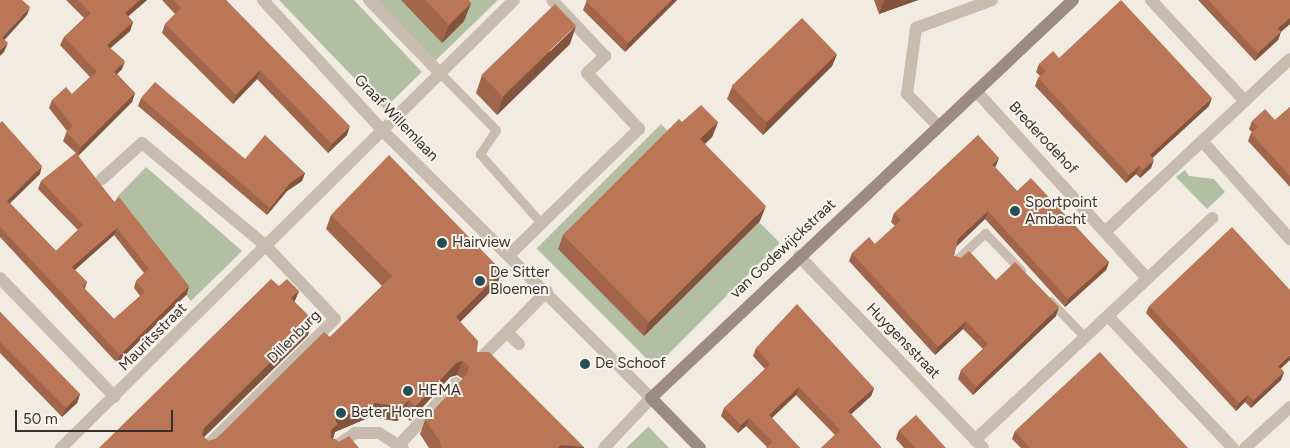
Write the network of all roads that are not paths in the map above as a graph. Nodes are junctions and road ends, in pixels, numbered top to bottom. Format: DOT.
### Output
graph roads {
  1 [pos="263,0"];
  2 [pos="369,0"];
  3 [pos="514,0"];
  4 [pos="552,0"];
  5 [pos="992,0"];
  6 [pos="1073,0"];
  7 [pos="1151,0"];
  8 [pos="1290,58"];
  9 [pos="439,72"];
  10 [pos="976,91"];
  11 [pos="1244,100"];
  12 [pos="938,126"];
  13 [pos="382,130"];
  14 [pos="1202,141"];
  15 [pos="102,179"];
  16 [pos="1212,218"];
  17 [pos="541,223"];
  18 [pos="1107,230"];
  19 [pos="1290,239"];
  20 [pos="266,246"];
  21 [pos="510,254"];
  22 [pos="799,256"];
  23 [pos="956,260"];
  24 [pos="0,278"];
  25 [pos="1028,278"];
  26 [pos="1147,278"];
  27 [pos="547,291"];
  28 [pos="1040,291"];
  29 [pos="1108,316"];
  30 [pos="507,332"];
  31 [pos="1084,337"];
  32 [pos="519,344"];
  33 [pos="478,361"];
  34 [pos="456,383"];
  35 [pos="116,397"];
  36 [pos="651,398"];
  37 [pos="1290,407"];
  38 [pos="979,444"];
  39 [pos="401,446"];
  40 [pos="61,448"];
  41 [pos="205,448"];
  42 [pos="333,448"];
  43 [pos="604,448"];
  44 [pos="700,448"];
  45 [pos="1233,448"];
  46 [pos="1245,448"];
  1 -- 13 [label="street, Graaf Willemlaan"];
  2 -- 9 [label="street"];
  3 -- 9 [label="street, Mauritsstraat"];
  4 -- 17 [label="street"];
  5 -- 12 [label="street"];
  6 -- 10 [label="main road, van Godewijckstraat"];
  7 -- 11 [label="street"];
  8 -- 11 [label="street"];
  9 -- 13 [label="street, Mauritsstraat"];
  9 -- 17 [label="lane"];
  10 -- 12 [label="main road, van Godewijckstraat"];
  10 -- 18 [label="street, Brederodehof"];
  11 -- 14 [label="street"];
  12 -- 22 [label="main road, van Godewijckstraat"];
  13 -- 20 [label="street, Mauritsstraat"];
  13 -- 21 [label="street, Graaf Willemlaan"];
  14 -- 18 [label="street"];
  14 -- 19 [label="street"];
  15 -- 20 [label="street"];
  16 -- 26 [label="street"];
  17 -- 21 [label="street"];
  18 -- 26 [label="street, Brederodehof"];
  20 -- 35 [label="street, Mauritsstraat"];
  20 -- 41 [label="street, Dillenburg"];
  21 -- 27 [label="street, Graaf Willemlaan"];
  22 -- 36 [label="main road, van Godewijckstraat"];
  22 -- 38 [label="street, Huygensstraat"];
  23 -- 25 [label="lane"];
  24 -- 35 [label="street"];
  26 -- 29 [label="street"];
  27 -- 30 [label="street"];
  27 -- 36 [label="street, Graaf Willemlaan"];
  28 -- 31 [label="lane"];
  29 -- 31 [label="street"];
  29 -- 45 [label="street"];
  30 -- 32 [label="street"];
  30 -- 33 [label="street"];
  31 -- 38 [label="street"];
  34 -- 39 [label="street"];
  35 -- 40 [label="street, Mauritsstraat"];
  36 -- 43 [label="street"];
  36 -- 44 [label="main road, Graaf Willemlaan"];
  37 -- 46 [label="street"];
  39 -- 42 [label="street"];
}
